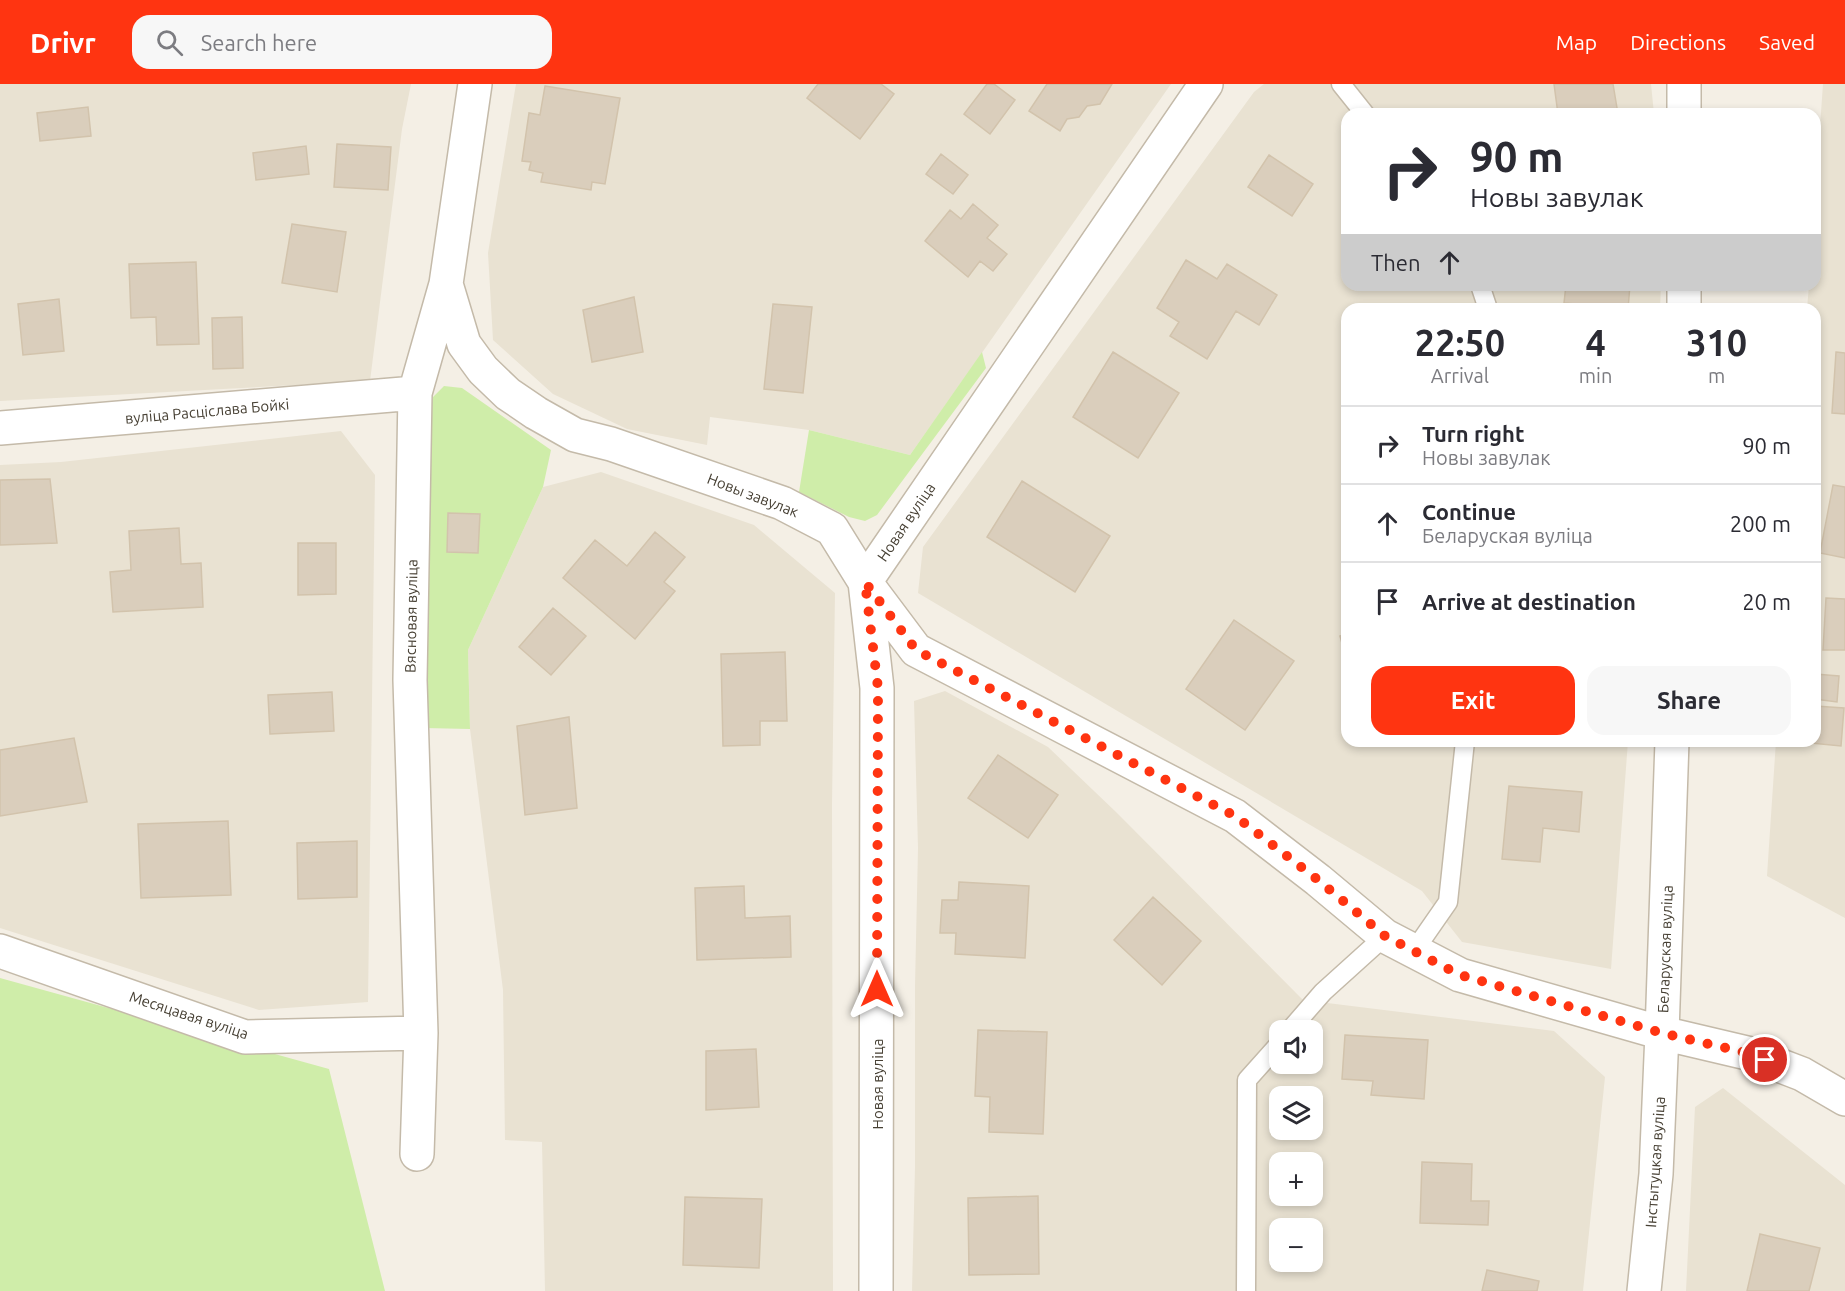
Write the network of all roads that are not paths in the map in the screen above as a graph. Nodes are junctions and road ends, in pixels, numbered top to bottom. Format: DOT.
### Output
graph roads {
  1 [pos="475,84"];
  2 [pos="1206,84"];
  3 [pos="1341,84"];
  4 [pos="1684,84"];
  5 [pos="1360,108"];
  6 [pos="1684,108"];
  7 [pos="446,284"];
  8 [pos="415,393"];
  9 [pos="0,428"];
  10 [pos="865,582"];
  11 [pos="1464,747"];
  12 [pos="1672,747"];
  13 [pos="1385,936"];
  14 [pos="0,951"];
  15 [pos="1414,951"];
  16 [pos="1299,1020"];
  17 [pos="421,1033"];
  18 [pos="1662,1033"];
  19 [pos="1269,1055"];
  20 [pos="1845,1099"];
  21 [pos="417,1154"];
  22 [pos="876,1291"];
  23 [pos="1246,1291"];
  24 [pos="1644,1291"];
  1 -- 7 [label="street, Вясновая вуліца"];
  2 -- 10 [label="street, Новая вуліца"];
  3 -- 5 [label="lane"];
  4 -- 6 [label="street"];
  7 -- 8 [label="street, Вясновая вуліца"];
  7 -- 10 [label="street, Новы завулак"];
  8 -- 9 [label="street, вуліца Расціслава Бойкі"];
  8 -- 17 [label="street, Вясновая вуліца"];
  10 -- 13 [label="street, Новы завулак"];
  10 -- 22 [label="street, Новая вуліца"];
  11 -- 15 [label="lane"];
  12 -- 18 [label="street, Беларуская вуліца"];
  13 -- 15 [label="street, Новы завулак"];
  13 -- 16 [label="lane"];
  14 -- 17 [label="street, Месяцавая вуліца"];
  15 -- 18 [label="street, Новы завулак"];
  17 -- 21 [label="street, Вясновая вуліца"];
  18 -- 20 [label="street, Беларуская вуліца"];
  18 -- 24 [label="street, Інстытуцкая вуліца"];
  19 -- 23 [label="lane"];
}
